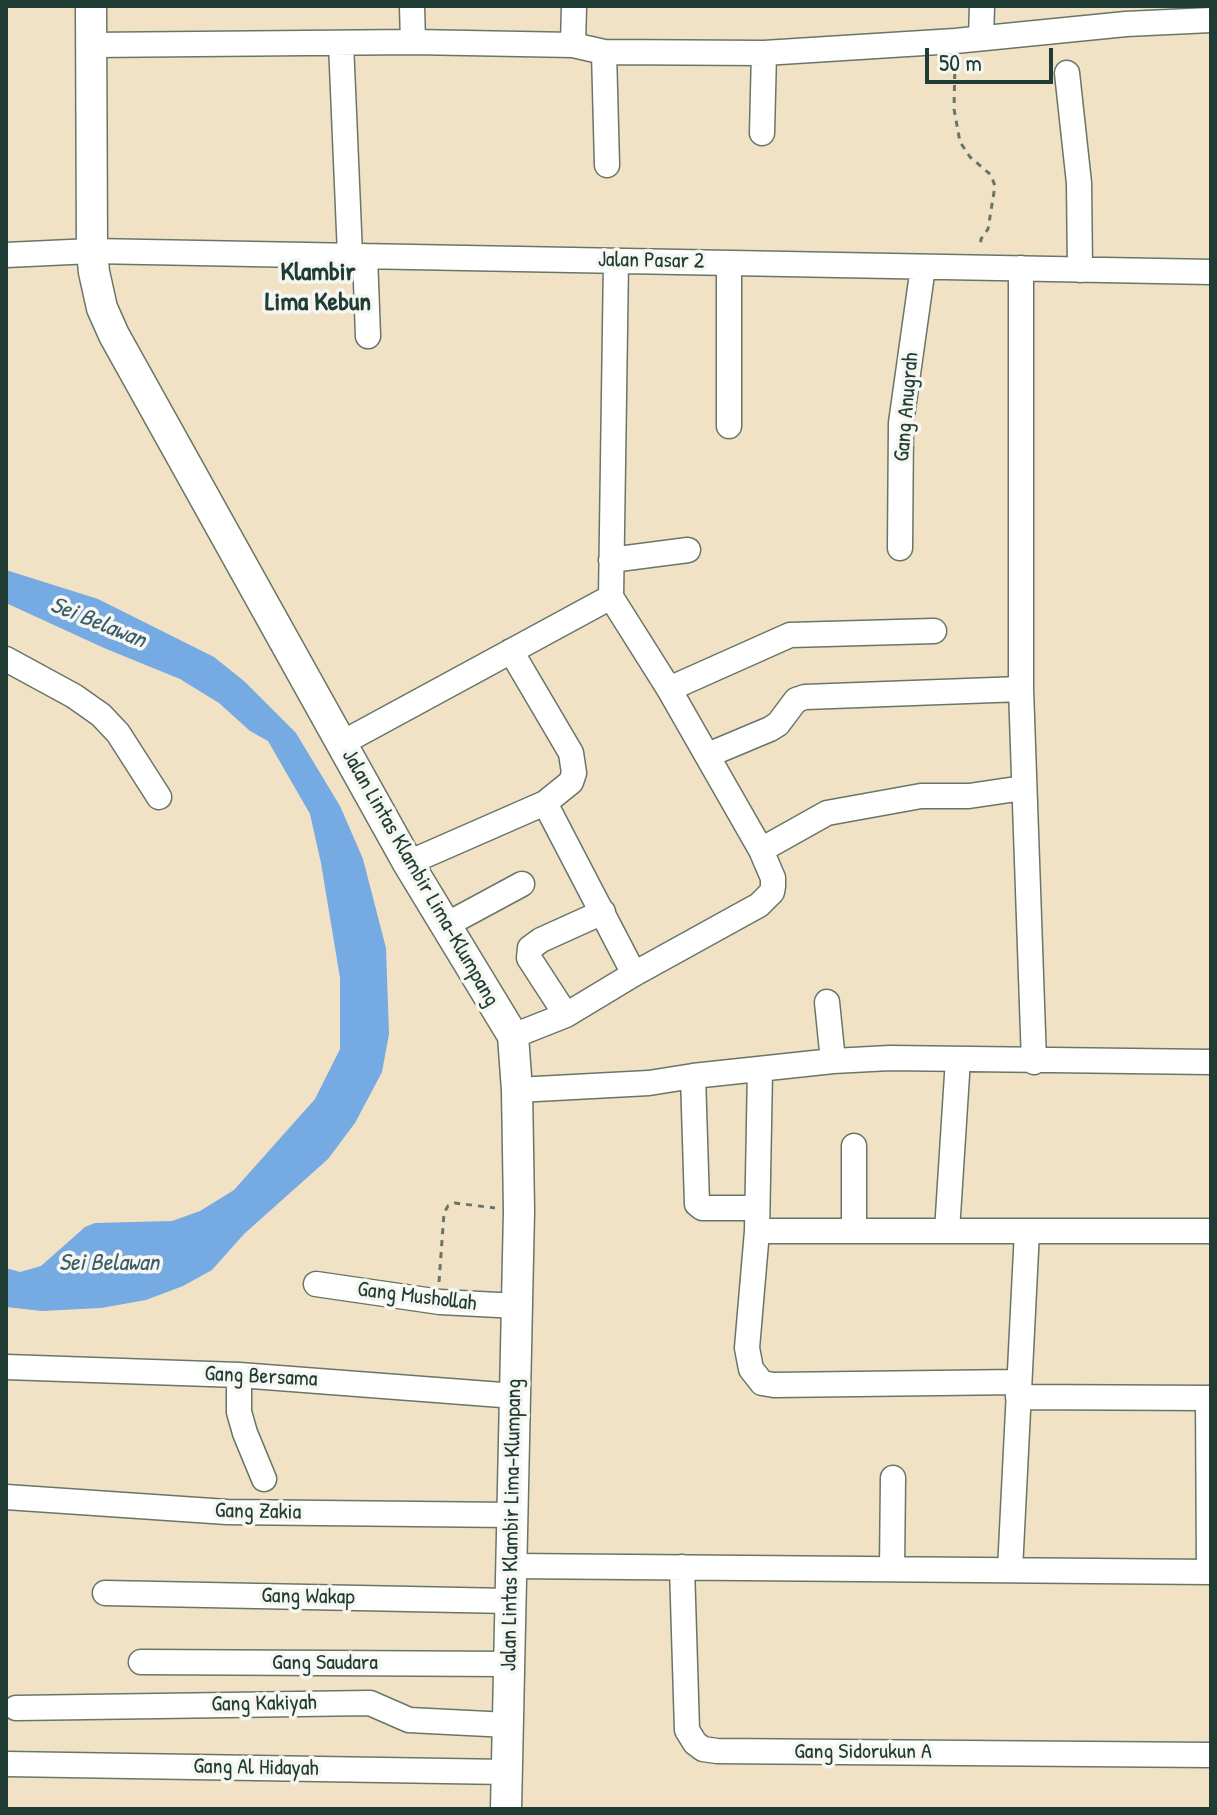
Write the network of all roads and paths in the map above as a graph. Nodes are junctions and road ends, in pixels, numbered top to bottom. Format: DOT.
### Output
graph roads {
  1 [pos="91,6"];
  2 [pos="412,6"];
  3 [pos="574,6"];
  4 [pos="982,6"];
  5 [pos="1126,15"];
  6 [pos="1211,20"];
  7 [pos="981,38"];
  8 [pos="955,41"];
  9 [pos="413,42"];
  10 [pos="341,43"];
  11 [pos="91,45"];
  12 [pos="573,45"];
  13 [pos="604,52"];
  14 [pos="764,53"];
  15 [pos="1067,73"];
  16 [pos="762,133"];
  17 [pos="607,165"];
  18 [pos="92,251"];
  19 [pos="6,255"];
  20 [pos="357,256"];
  21 [pos="616,261"];
  22 [pos="729,263"];
  23 [pos="923,267"];
  24 [pos="977,267"];
  25 [pos="1021,268"];
  26 [pos="1080,270"];
  27 [pos="1211,272"];
  28 [pos="368,336"];
  29 [pos="729,426"];
  30 [pos="900,548"];
  31 [pos="688,550"];
  32 [pos="611,560"];
  33 [pos="611,597"];
  34 [pos="934,631"];
  35 [pos="511,651"];
  36 [pos="6,659"];
  37 [pos="669,689"];
  38 [pos="1021,689"];
  39 [pos="342,743"];
  40 [pos="708,755"];
  41 [pos="1023,788"];
  42 [pos="159,797"];
  43 [pos="545,803"];
  44 [pos="761,850"];
  45 [pos="408,863"];
  46 [pos="522,884"];
  47 [pos="603,912"];
  48 [pos="446,925"];
  49 [pos="634,974"];
  50 [pos="827,1002"];
  51 [pos="566,1015"];
  52 [pos="513,1036"];
  53 [pos="958,1059"];
  54 [pos="833,1061"];
  55 [pos="1034,1062"];
  56 [pos="1211,1062"];
  57 [pos="760,1070"];
  58 [pos="693,1076"];
  59 [pos="517,1090"];
  60 [pos="854,1146"];
  61 [pos="519,1211"];
  62 [pos="756,1220"];
  63 [pos="854,1231"];
  64 [pos="947,1231"];
  65 [pos="1027,1231"];
  66 [pos="1211,1231"];
  67 [pos="316,1284"];
  68 [pos="437,1302"];
  69 [pos="518,1306"];
  70 [pos="6,1367"];
  71 [pos="239,1375"];
  72 [pos="1018,1389"];
  73 [pos="515,1396"];
  74 [pos="1209,1398"];
  75 [pos="893,1478"];
  76 [pos="264,1479"];
  77 [pos="6,1497"];
  78 [pos="511,1515"];
  79 [pos="511,1566"];
  80 [pos="682,1567"];
  81 [pos="892,1569"];
  82 [pos="1010,1570"];
  83 [pos="1210,1572"];
  84 [pos="105,1593"];
  85 [pos="510,1601"];
  86 [pos="141,1662"];
  87 [pos="509,1664"];
  88 [pos="16,1708"];
  89 [pos="508,1725"];
  90 [pos="1211,1755"];
  91 [pos="6,1764"];
  92 [pos="507,1772"];
  93 [pos="506,1809"];
  1 -- 11 [label="main road, Jalan Lintas Klambir Lima–Klumpang"];
  2 -- 9 [label="street"];
  3 -- 12 [label="street"];
  4 -- 7 [label="street"];
  5 -- 6 [label="street"];
  5 -- 7 [label="street"];
  7 -- 8 [label="street"];
  8 -- 14 [label="street"];
  8 -- 24 [label="path"];
  9 -- 10 [label="street"];
  9 -- 12 [label="street"];
  10 -- 11 [label="street"];
  10 -- 20 [label="street"];
  11 -- 18 [label="main road, Jalan Lintas Klambir Lima–Klumpang"];
  12 -- 13 [label="street"];
  13 -- 14 [label="street"];
  13 -- 17 [label="street"];
  14 -- 16 [label="street"];
  15 -- 26 [label="street"];
  18 -- 19 [label="street, Jalan Pasar 2"];
  18 -- 20 [label="street, Jalan Pasar 2"];
  18 -- 39 [label="main road, Jalan Lintas Klambir Lima–Klumpang"];
  20 -- 21 [label="street, Jalan Pasar 2"];
  20 -- 28 [label="street"];
  21 -- 22 [label="street, Jalan Pasar 2"];
  21 -- 32 [label="street"];
  22 -- 23 [label="street, Jalan Pasar 2"];
  22 -- 29 [label="street"];
  23 -- 24 [label="street, Jalan Pasar 2"];
  23 -- 30 [label="street, Gang Anugrah"];
  24 -- 25 [label="street, Jalan Pasar 2"];
  25 -- 26 [label="street, Jalan Pasar 2"];
  25 -- 38 [label="street"];
  26 -- 27 [label="street, Jalan Pasar 2"];
  31 -- 32 [label="street"];
  32 -- 33 [label="street"];
  33 -- 35 [label="street"];
  33 -- 37 [label="street"];
  34 -- 37 [label="street"];
  35 -- 39 [label="street"];
  35 -- 43 [label="street"];
  36 -- 42 [label="street"];
  37 -- 40 [label="street"];
  38 -- 40 [label="street"];
  38 -- 41 [label="street"];
  39 -- 45 [label="main road, Jalan Lintas Klambir Lima–Klumpang"];
  40 -- 44 [label="street"];
  41 -- 44 [label="street"];
  41 -- 55 [label="street"];
  43 -- 45 [label="street"];
  43 -- 47 [label="street"];
  44 -- 49 [label="street"];
  45 -- 48 [label="main road, Jalan Lintas Klambir Lima–Klumpang"];
  46 -- 48 [label="street"];
  47 -- 49 [label="street"];
  47 -- 51 [label="street"];
  48 -- 52 [label="main road, Jalan Lintas Klambir Lima–Klumpang"];
  49 -- 51 [label="street"];
  50 -- 54 [label="street"];
  51 -- 52 [label="street"];
  52 -- 59 [label="main road, Jalan Lintas Klambir Lima–Klumpang"];
  53 -- 54 [label="street"];
  53 -- 55 [label="street"];
  53 -- 64 [label="street"];
  54 -- 57 [label="street"];
  55 -- 56 [label="street"];
  57 -- 58 [label="street"];
  57 -- 62 [label="street"];
  58 -- 59 [label="street"];
  58 -- 62 [label="street"];
  59 -- 61 [label="main road, Jalan Lintas Klambir Lima–Klumpang"];
  60 -- 63 [label="street"];
  61 -- 68 [label="path"];
  61 -- 69 [label="main road, Jalan Lintas Klambir Lima–Klumpang"];
  62 -- 63 [label="street"];
  62 -- 72 [label="street"];
  63 -- 64 [label="street"];
  64 -- 65 [label="street"];
  65 -- 66 [label="street"];
  65 -- 72 [label="street"];
  67 -- 68 [label="street, Gang Mushollah"];
  68 -- 69 [label="street, Gang Mushollah"];
  69 -- 73 [label="main road, Jalan Lintas Klambir Lima–Klumpang"];
  70 -- 71 [label="street, Gang Bersama"];
  71 -- 73 [label="street, Gang Bersama"];
  71 -- 76 [label="street"];
  72 -- 74 [label="street"];
  72 -- 82 [label="street"];
  73 -- 78 [label="main road, Jalan Lintas Klambir Lima–Klumpang"];
  74 -- 83 [label="street"];
  75 -- 81 [label="street"];
  77 -- 78 [label="street, Gang Zakia"];
  78 -- 79 [label="main road, Jalan Lintas Klambir Lima–Klumpang"];
  79 -- 80 [label="street"];
  79 -- 85 [label="main road, Jalan Lintas Klambir Lima–Klumpang"];
  80 -- 81 [label="street"];
  80 -- 90 [label="street, Gang Sidorukun A"];
  81 -- 82 [label="street"];
  82 -- 83 [label="street"];
  84 -- 85 [label="street, Gang Wakap"];
  85 -- 87 [label="main road, Jalan Lintas Klambir Lima–Klumpang"];
  86 -- 87 [label="street, Gang Saudara"];
  87 -- 89 [label="main road, Jalan Lintas Klambir Lima–Klumpang"];
  88 -- 89 [label="street, Gang Kakiyah"];
  89 -- 92 [label="main road, Jalan Lintas Klambir Lima–Klumpang"];
  91 -- 92 [label="street, Gang Al Hidayah"];
  92 -- 93 [label="main road, Jalan Lintas Klambir Lima–Klumpang"];
}
